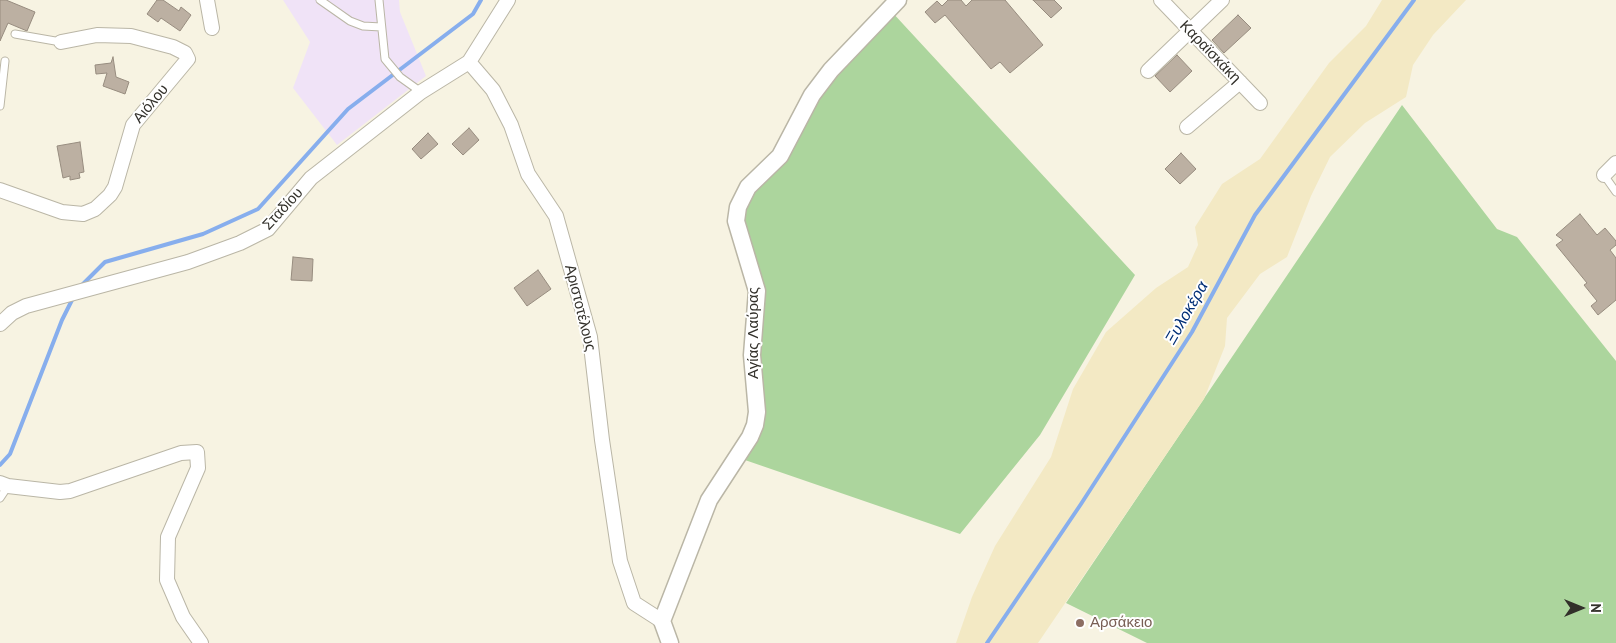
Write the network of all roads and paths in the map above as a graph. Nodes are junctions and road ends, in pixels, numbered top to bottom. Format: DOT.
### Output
graph roads {
  1 [pos="207,0"];
  2 [pos="320,0"];
  3 [pos="379,0"];
  4 [pos="508,0"];
  5 [pos="898,0"];
  6 [pos="1161,0"];
  7 [pos="1222,0"];
  8 [pos="381,27"];
  9 [pos="212,28"];
  10 [pos="1191,31"];
  11 [pos="14,34"];
  12 [pos="61,42"];
  13 [pos="5,61"];
  14 [pos="469,62"];
  15 [pos="1148,71"];
  16 [pos="1240,82"];
  17 [pos="420,92"];
  18 [pos="1260,103"];
  19 [pos="0,106"];
  20 [pos="1187,127"];
  21 [pos="1616,163"];
  22 [pos="1604,175"];
  23 [pos="0,190"];
  24 [pos="1616,192"];
  25 [pos="0,324"];
  26 [pos="4,485"];
  27 [pos="0,498"];
  28 [pos="662,621"];
  29 [pos="201,643"];
  30 [pos="670,643"];
  1 -- 9 [label="street"];
  2 -- 8 [label="lane"];
  3 -- 8 [label="lane"];
  4 -- 14 [label="street, Σταδίου"];
  5 -- 28 [label="street, Αγίας Λαύρας"];
  6 -- 10 [label="street, Καραϊσκάκη"];
  7 -- 10 [label="street"];
  8 -- 17 [label="lane"];
  10 -- 15 [label="street"];
  10 -- 16 [label="street, Καραϊσκάκη"];
  11 -- 12 [label="lane"];
  12 -- 23 [label="street, Αιόλου"];
  13 -- 19 [label="lane"];
  14 -- 17 [label="street, Σταδίου"];
  14 -- 28 [label="street, Αριστοτέλους"];
  16 -- 18 [label="street, Καραϊσκάκη"];
  16 -- 20 [label="street"];
  17 -- 25 [label="street, Σταδίου"];
  21 -- 22 [label="street"];
  22 -- 24 [label="lane"];
  26 -- 27 [label="lane"];
  26 -- 29 [label="street"];
  28 -- 30 [label="street"];
}
